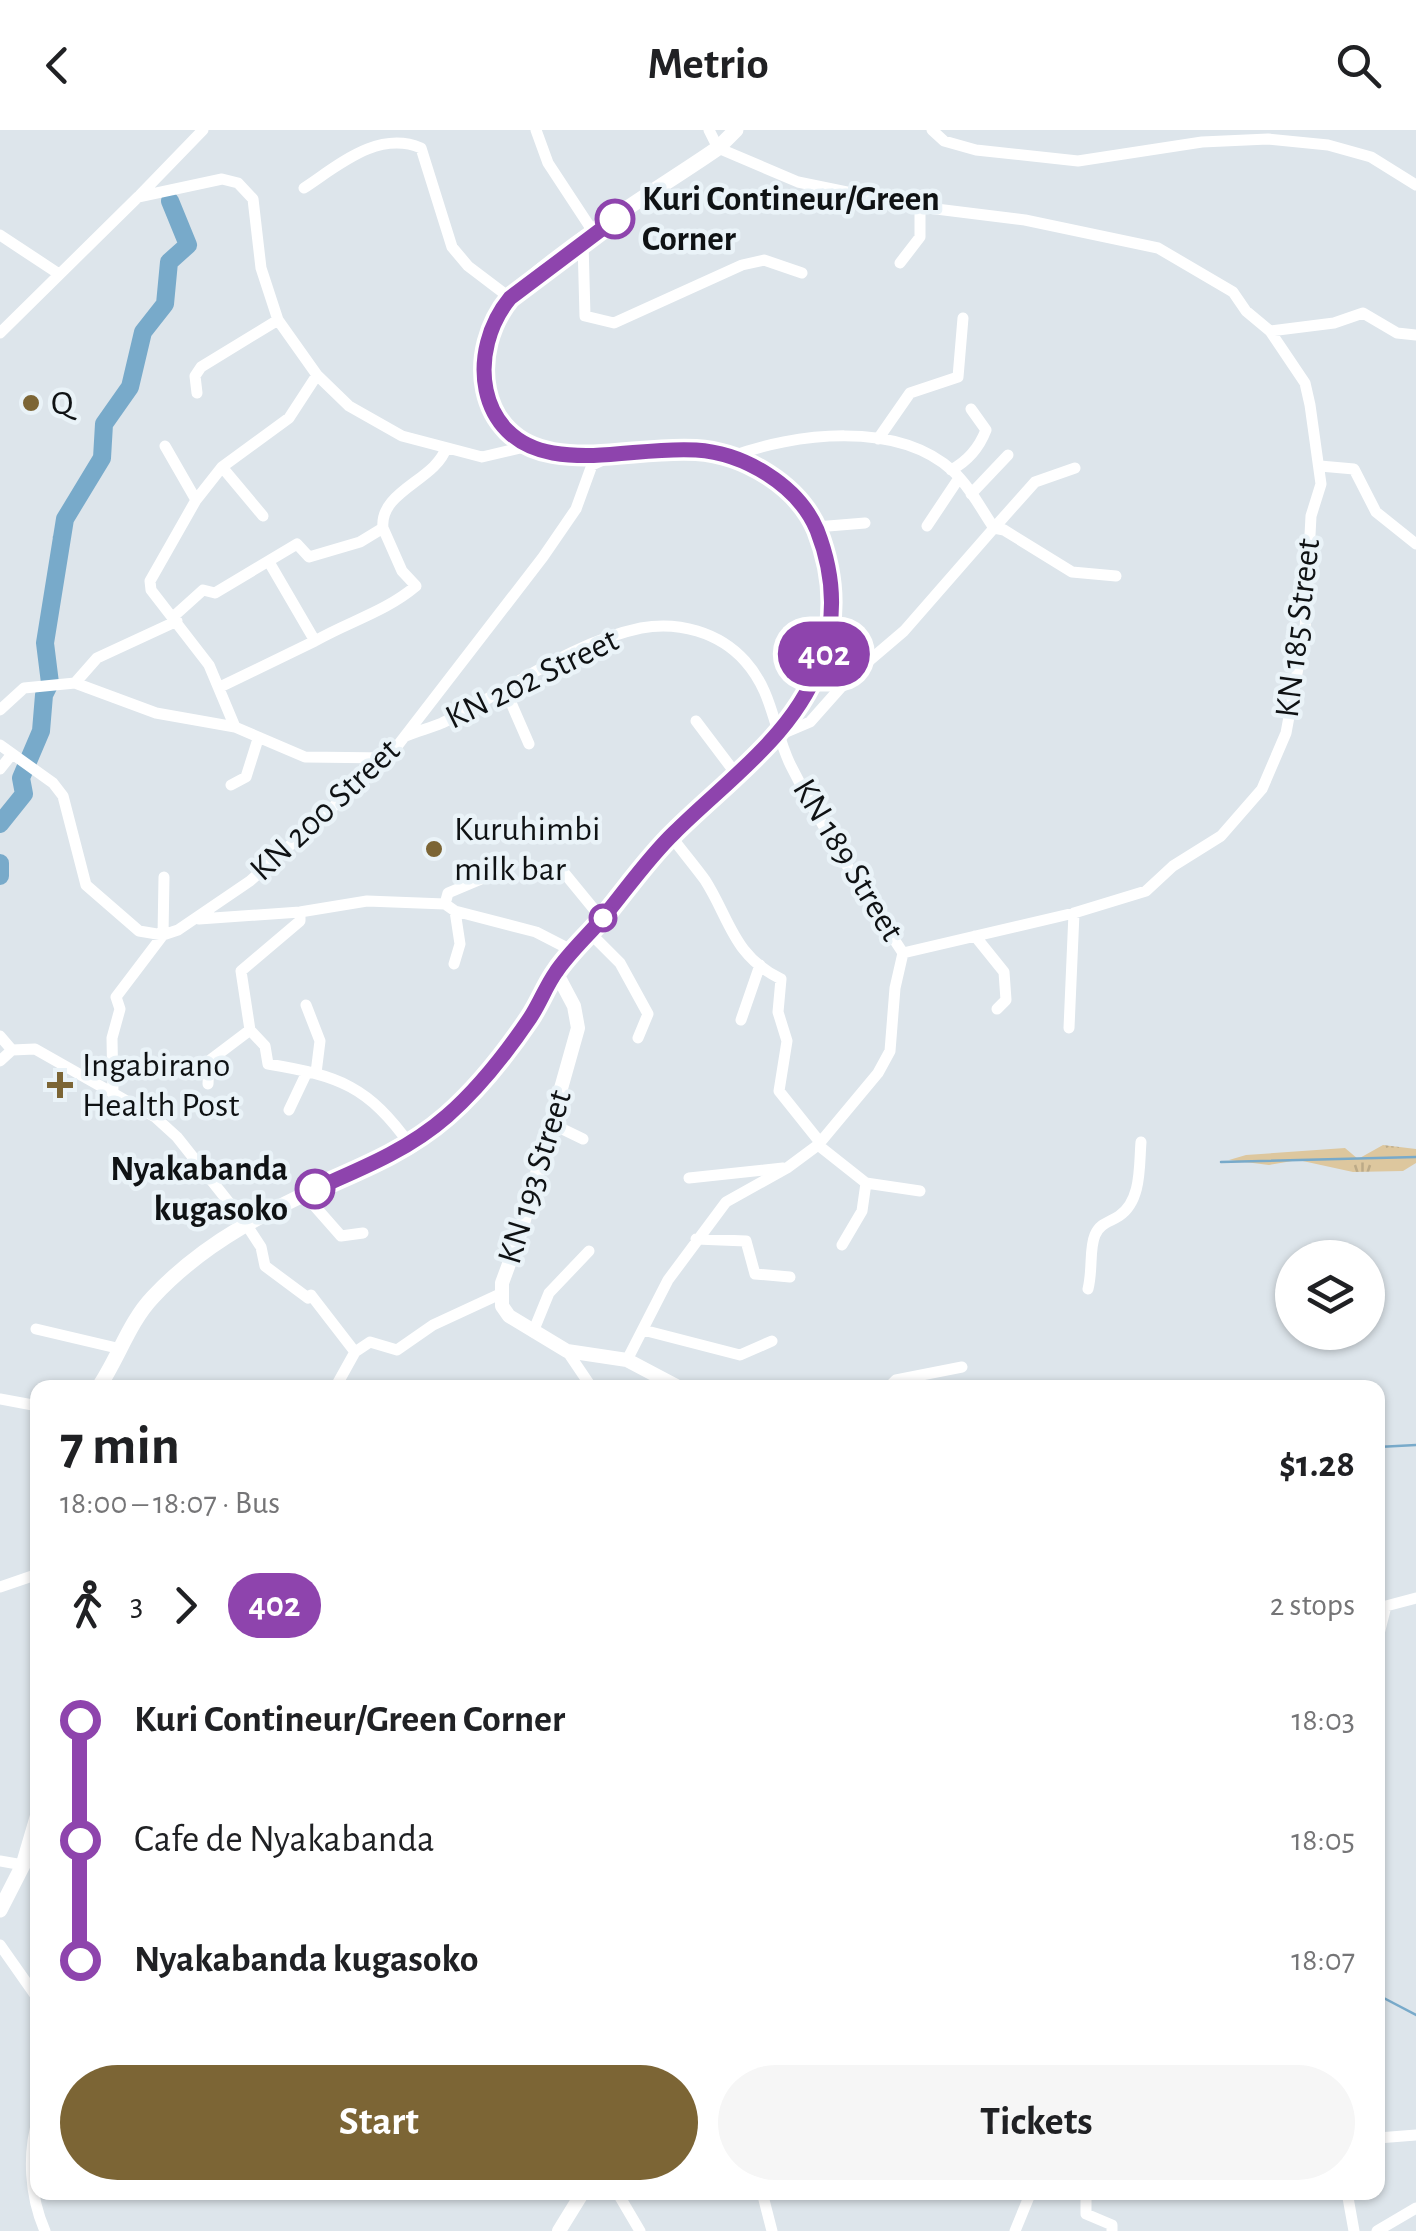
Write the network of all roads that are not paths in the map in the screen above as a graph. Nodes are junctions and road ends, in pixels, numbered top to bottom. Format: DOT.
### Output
graph roads {
  1 [pos="204,130"];
  2 [pos="536,130"];
  3 [pos="709,130"];
  4 [pos="736,130"];
  5 [pos="932,130"];
  6 [pos="718,148"];
  7 [pos="1416,185"];
  8 [pos="304,188"];
  9 [pos="138,197"];
  10 [pos="920,207"];
  11 [pos="0,236"];
  12 [pos="589,237"];
  13 [pos="900,263"];
  14 [pos="802,273"];
  15 [pos="59,274"];
  16 [pos="510,298"];
  17 [pos="963,318"];
  18 [pos="278,320"];
  19 [pos="1270,331"];
  20 [pos="0,333"];
  21 [pos="1416,335"];
  22 [pos="318,375"];
  23 [pos="198,393"];
  24 [pos="971,409"];
  25 [pos="878,439"];
  26 [pos="165,446"];
  27 [pos="529,446"];
  28 [pos="446,448"];
  29 [pos="1008,455"];
  30 [pos="730,457"];
  31 [pos="610,458"];
  32 [pos="1320,466"];
  33 [pos="222,467"];
  34 [pos="1075,468"];
  35 [pos="955,474"];
  36 [pos="971,494"];
  37 [pos="196,500"];
  38 [pos="263,516"];
  39 [pos="864,523"];
  40 [pos="927,526"];
  41 [pos="816,527"];
  42 [pos="383,528"];
  43 [pos="994,528"];
  44 [pos="1416,544"];
  45 [pos="269,562"];
  46 [pos="1116,576"];
  47 [pos="175,619"];
  48 [pos="316,641"];
  49 [pos="75,683"];
  50 [pos="220,687"];
  51 [pos="505,689"];
  52 [pos="0,710"];
  53 [pos="696,722"];
  54 [pos="235,728"];
  55 [pos="406,736"];
  56 [pos="777,736"];
  57 [pos="258,739"];
  58 [pos="529,744"];
  59 [pos="0,745"];
  60 [pos="17,757"];
  61 [pos="388,758"];
  62 [pos="0,769"];
  63 [pos="736,774"];
  64 [pos="232,786"];
  65 [pos="670,836"];
  66 [pos="561,869"];
  67 [pos="164,877"];
  68 [pos="486,877"];
  69 [pos="450,907"];
  70 [pos="300,912"];
  71 [pos="1074,913"];
  72 [pos="197,919"];
  73 [pos="602,919"];
  74 [pos="590,933"];
  75 [pos="163,935"];
  76 [pos="975,936"];
  77 [pos="573,952"];
  78 [pos="904,954"];
  79 [pos="454,964"];
  80 [pos="760,965"];
  81 [pos="556,972"];
  82 [pos="306,1005"];
  83 [pos="997,1010"];
  84 [pos="740,1020"];
  85 [pos="1069,1028"];
  86 [pos="250,1030"];
  87 [pos="0,1036"];
  88 [pos="638,1038"];
  89 [pos="12,1050"];
  90 [pos="0,1061"];
  91 [pos="311,1072"];
  92 [pos="208,1084"];
  93 [pos="114,1093"];
  94 [pos="290,1110"];
  95 [pos="550,1123"];
  96 [pos="583,1140"];
  97 [pos="1141,1142"];
  98 [pos="818,1143"];
  99 [pos="411,1146"];
  100 [pos="787,1168"];
  101 [pos="689,1178"];
  102 [pos="866,1183"];
  103 [pos="920,1192"];
  104 [pos="304,1194"];
  105 [pos="246,1224"];
  106 [pos="362,1233"];
  107 [pos="696,1239"];
  108 [pos="842,1246"];
  109 [pos="589,1251"];
  110 [pos="790,1278"];
  111 [pos="1088,1289"];
  112 [pos="500,1294"];
  113 [pos="36,1329"];
  114 [pos="643,1330"];
  115 [pos="533,1332"];
  116 [pos="772,1342"];
  117 [pos="120,1350"];
  118 [pos="567,1351"];
  119 [pos="356,1352"];
  120 [pos="627,1360"];
  121 [pos="962,1368"];
  122 [pos="103,1380"];
  123 [pos="339,1380"];
  124 [pos="587,1380"];
  125 [pos="665,1380"];
  126 [pos="896,1380"];
  127 [pos="0,1399"];
  128 [pos="30,1405"];
  129 [pos="30,1577"];
  130 [pos="0,1587"];
  131 [pos="1416,1598"];
  132 [pos="1385,1610"];
  133 [pos="30,1842"];
  134 [pos="0,1862"];
  135 [pos="23,1866"];
  136 [pos="0,1910"];
  137 [pos="0,1945"];
  138 [pos="30,1987"];
  139 [pos="1416,2135"];
  140 [pos="1385,2137"];
  141 [pos="36,2200"];
  142 [pos="578,2200"];
  143 [pos="623,2200"];
  144 [pos="764,2200"];
  145 [pos="1028,2200"];
  146 [pos="1086,2200"];
  147 [pos="1348,2200"];
  148 [pos="1416,2208"];
  149 [pos="1397,2220"];
  150 [pos="45,2231"];
  151 [pos="560,2231"];
  152 [pos="640,2231"];
  153 [pos="772,2231"];
  154 [pos="1015,2231"];
  155 [pos="1112,2231"];
  156 [pos="1354,2231"];
  157 [pos="1378,2231"];
  158 [pos="1406,2231"];
  1 -- 9 [label="street"];
  2 -- 12 [label="street"];
  3 -- 6 [label="street"];
  4 -- 6 [label="main road"];
  5 -- 7 [label="street"];
  6 -- 10 [label="street"];
  6 -- 12 [label="main road"];
  8 -- 16 [label="street"];
  9 -- 15 [label="street"];
  9 -- 18 [label="street"];
  10 -- 13 [label="street"];
  10 -- 19 [label="street, KN 185 Street"];
  11 -- 15 [label="street"];
  12 -- 14 [label="street"];
  12 -- 16 [label="main road"];
  15 -- 20 [label="street"];
  16 -- 27 [label="main road"];
  17 -- 25 [label="street"];
  18 -- 22 [label="street"];
  18 -- 23 [label="street"];
  19 -- 21 [label="street"];
  19 -- 32 [label="street, KN 185 Street"];
  22 -- 28 [label="street"];
  22 -- 33 [label="street"];
  24 -- 35 [label="street"];
  25 -- 30 [label="street"];
  25 -- 35 [label="street"];
  26 -- 37 [label="street"];
  27 -- 28 [label="street"];
  27 -- 31 [label="main road"];
  28 -- 42 [label="street"];
  29 -- 36 [label="street"];
  30 -- 31 [label="main road"];
  30 -- 41 [label="main road"];
  31 -- 55 [label="street, KN 200 Street"];
  32 -- 44 [label="street"];
  32 -- 71 [label="street, KN 185 Street"];
  33 -- 37 [label="street"];
  33 -- 38 [label="street"];
  34 -- 43 [label="street"];
  35 -- 36 [label="street"];
  35 -- 40 [label="street"];
  36 -- 43 [label="street"];
  37 -- 47 [label="street"];
  39 -- 41 [label="street"];
  41 -- 56 [label="main road"];
  42 -- 45 [label="street"];
  42 -- 48 [label="street"];
  43 -- 46 [label="street"];
  43 -- 56 [label="street"];
  45 -- 47 [label="street"];
  45 -- 48 [label="street"];
  47 -- 49 [label="street"];
  47 -- 50 [label="street"];
  48 -- 50 [label="street"];
  49 -- 52 [label="street"];
  49 -- 54 [label="street"];
  50 -- 54 [label="street"];
  51 -- 55 [label="street, KN 202 Street"];
  51 -- 56 [label="street, KN 202 Street"];
  51 -- 58 [label="street"];
  53 -- 63 [label="street"];
  54 -- 57 [label="street"];
  55 -- 61 [label="street, KN 200 Street"];
  56 -- 63 [label="main road"];
  56 -- 78 [label="street, KN 189 Street"];
  57 -- 61 [label="street"];
  57 -- 64 [label="street"];
  59 -- 60 [label="street"];
  60 -- 62 [label="street"];
  60 -- 75 [label="street"];
  61 -- 72 [label="street, KN 200 Street"];
  63 -- 65 [label="main road"];
  65 -- 73 [label="main road"];
  65 -- 80 [label="street"];
  66 -- 73 [label="street"];
  67 -- 75 [label="street"];
  68 -- 69 [label="street"];
  69 -- 70 [label="street"];
  69 -- 77 [label="street"];
  69 -- 79 [label="street"];
  70 -- 72 [label="street"];
  70 -- 86 [label="street"];
  71 -- 76 [label="street, KN 185 Street"];
  71 -- 85 [label="street"];
  72 -- 75 [label="street, KN 200 Street"];
  73 -- 74 [label="main road"];
  74 -- 77 [label="main road"];
  74 -- 88 [label="street"];
  75 -- 93 [label="street"];
  76 -- 78 [label="street, KN 185 Street"];
  76 -- 83 [label="street"];
  77 -- 81 [label="main road"];
  78 -- 98 [label="street, KN 189 Street"];
  80 -- 84 [label="street"];
  80 -- 98 [label="street"];
  81 -- 95 [label="street, KN 193 Street"];
  81 -- 99 [label="main road"];
  82 -- 91 [label="street"];
  86 -- 91 [label="street"];
  86 -- 92 [label="street"];
  87 -- 89 [label="street"];
  89 -- 90 [label="street"];
  89 -- 93 [label="street"];
  91 -- 94 [label="street"];
  91 -- 99 [label="street"];
  93 -- 105 [label="street"];
  95 -- 96 [label="street"];
  95 -- 112 [label="street, KN 193 Street"];
  97 -- 111 [label="street"];
  98 -- 100 [label="street, KN 189 Street"];
  98 -- 102 [label="street"];
  99 -- 104 [label="main road"];
  100 -- 101 [label="street"];
  100 -- 107 [label="street, KN 189 Street"];
  102 -- 103 [label="street"];
  102 -- 108 [label="street"];
  104 -- 105 [label="main road"];
  104 -- 106 [label="street"];
  105 -- 117 [label="main road"];
  105 -- 119 [label="street"];
  107 -- 110 [label="street"];
  107 -- 114 [label="street, KN 189 Street"];
  109 -- 115 [label="street"];
  112 -- 115 [label="street, KN 193 Street"];
  112 -- 119 [label="street"];
  113 -- 117 [label="street"];
  114 -- 116 [label="street"];
  114 -- 120 [label="street, KN 189 Street"];
  115 -- 118 [label="street, KN 193 Street"];
  117 -- 122 [label="main road"];
  118 -- 120 [label="street, KN 193 Street"];
  118 -- 124 [label="street"];
  119 -- 123 [label="street"];
  120 -- 125 [label="street, KN 193 Street"];
  121 -- 126 [label="street"];
  127 -- 128 [label="street"];
  129 -- 130 [label="street"];
  131 -- 132 [label="street"];
  133 -- 135 [label="main road"];
  134 -- 135 [label="street"];
  135 -- 136 [label="main road"];
  137 -- 138 [label="street"];
  139 -- 140 [label="street"];
  141 -- 150 [label="street"];
  142 -- 151 [label="street"];
  143 -- 152 [label="street"];
  144 -- 153 [label="street"];
  145 -- 154 [label="street"];
  146 -- 155 [label="street"];
  147 -- 156 [label="street"];
  148 -- 149 [label="street"];
  149 -- 157 [label="street"];
  149 -- 158 [label="street"];
}
